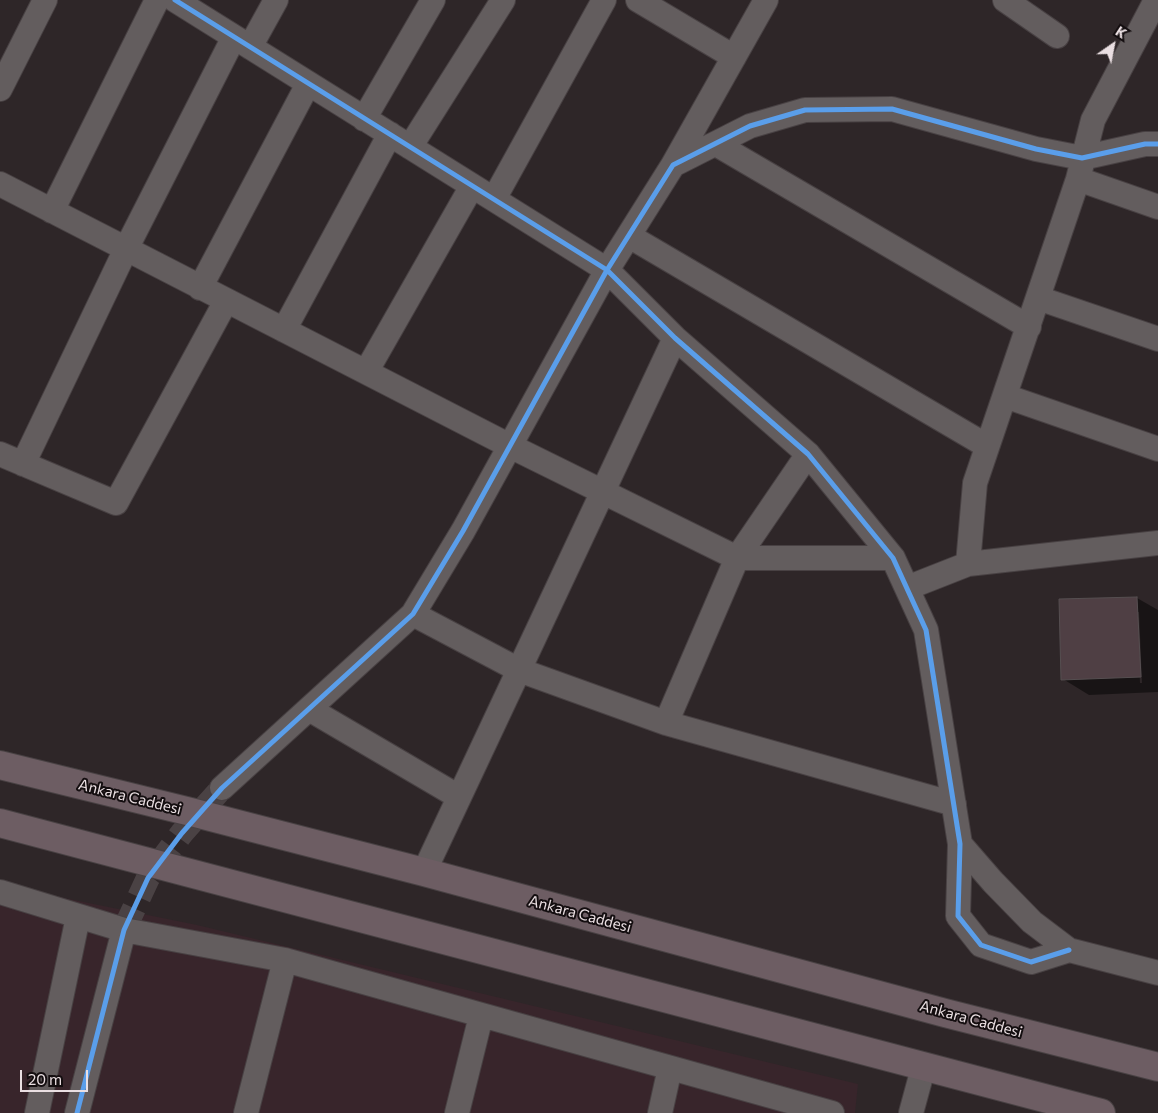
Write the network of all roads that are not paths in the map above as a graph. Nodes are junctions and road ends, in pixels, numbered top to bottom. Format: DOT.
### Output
graph roads {
  1 [pos="45,0"];
  2 [pos="157,0"];
  3 [pos="175,0"];
  4 [pos="276,0"];
  5 [pos="433,0"];
  6 [pos="503,0"];
  7 [pos="604,0"];
  8 [pos="638,0"];
  9 [pos="766,0"];
  10 [pos="1005,0"];
  11 [pos="1156,0"];
  12 [pos="1057,36"];
  13 [pos="242,42"];
  14 [pos="734,57"];
  15 [pos="308,84"];
  16 [pos="0,89"];
  17 [pos="364,118"];
  18 [pos="400,140"];
  19 [pos="716,144"];
  20 [pos="1158,144"];
  21 [pos="673,165"];
  22 [pos="1080,169"];
  23 [pos="0,184"];
  24 [pos="472,186"];
  25 [pos="494,200"];
  26 [pos="1158,207"];
  27 [pos="52,211"];
  28 [pos="629,236"];
  29 [pos="126,249"];
  30 [pos="607,270"];
  31 [pos="200,288"];
  32 [pos="1038,298"];
  33 [pos="226,300"];
  34 [pos="1029,327"];
  35 [pos="284,330"];
  36 [pos="674,338"];
  37 [pos="1158,339"];
  38 [pos="366,372"];
  39 [pos="1005,396"];
  40 [pos="510,446"];
  41 [pos="988,446"];
  42 [pos="1158,449"];
  43 [pos="0,454"];
  44 [pos="808,454"];
  45 [pos="23,464"];
  46 [pos="603,492"];
  47 [pos="1158,543"];
  48 [pos="737,558"];
  49 [pos="893,558"];
  50 [pos="968,564"];
  51 [pos="907,588"];
  52 [pos="413,614"];
  53 [pos="519,670"];
  54 [pos="309,709"];
  55 [pos="666,723"];
  56 [pos="0,765"];
  57 [pos="222,788"];
  58 [pos="459,797"];
  59 [pos="954,804"];
  60 [pos="0,823"];
  61 [pos="960,844"];
  62 [pos="424,872"];
  63 [pos="0,892"];
  64 [pos="78,917"];
  65 [pos="124,930"];
  66 [pos="1070,950"];
  67 [pos="285,960"];
  68 [pos="1158,973"];
  69 [pos="481,1016"];
  70 [pos="924,1065"];
  71 [pos="1158,1067"];
  72 [pos="670,1068"];
  73 [pos="37,1113"];
  74 [pos="77,1113"];
  75 [pos="246,1113"];
  76 [pos="457,1113"];
  77 [pos="660,1113"];
  78 [pos="832,1113"];
  79 [pos="911,1113"];
  80 [pos="1101,1113"];
  1 -- 16 [label="street"];
  2 -- 27 [label="street"];
  3 -- 13 [label="street"];
  4 -- 13 [label="street"];
  5 -- 17 [label="street"];
  6 -- 18 [label="street"];
  7 -- 25 [label="street"];
  8 -- 14 [label="street"];
  9 -- 14 [label="street"];
  10 -- 12 [label="street"];
  11 -- 22 [label="street"];
  13 -- 15 [label="street"];
  13 -- 29 [label="street"];
  14 -- 21 [label="street"];
  15 -- 17 [label="street"];
  15 -- 31 [label="street"];
  17 -- 18 [label="street"];
  18 -- 24 [label="street"];
  18 -- 35 [label="street"];
  19 -- 21 [label="street"];
  19 -- 22 [label="street"];
  19 -- 34 [label="street"];
  20 -- 22 [label="street"];
  21 -- 28 [label="street"];
  22 -- 26 [label="street"];
  22 -- 32 [label="street"];
  23 -- 27 [label="street"];
  24 -- 25 [label="street"];
  24 -- 38 [label="street"];
  25 -- 30 [label="street"];
  27 -- 29 [label="street"];
  28 -- 30 [label="street"];
  28 -- 41 [label="street"];
  29 -- 31 [label="street"];
  29 -- 45 [label="street"];
  30 -- 36 [label="street"];
  30 -- 40 [label="street"];
  31 -- 33 [label="street"];
  32 -- 34 [label="street"];
  32 -- 37 [label="street"];
  33 -- 35 [label="street"];
  33 -- 45 [label="street"];
  34 -- 39 [label="street"];
  35 -- 38 [label="street"];
  36 -- 44 [label="street"];
  36 -- 46 [label="street"];
  38 -- 40 [label="street"];
  39 -- 41 [label="street"];
  39 -- 42 [label="street"];
  40 -- 46 [label="street"];
  40 -- 52 [label="street"];
  41 -- 50 [label="street"];
  43 -- 45 [label="street"];
  44 -- 48 [label="street"];
  44 -- 49 [label="street"];
  46 -- 48 [label="street"];
  46 -- 53 [label="street"];
  47 -- 50 [label="street"];
  48 -- 49 [label="street"];
  48 -- 55 [label="street"];
  49 -- 51 [label="street"];
  50 -- 51 [label="street"];
  51 -- 59 [label="street"];
  52 -- 53 [label="street"];
  52 -- 54 [label="street"];
  53 -- 55 [label="street"];
  53 -- 58 [label="street"];
  54 -- 57 [label="street"];
  54 -- 58 [label="street"];
  55 -- 59 [label="street"];
  56 -- 62 [label="highway, Ankara Caddesi"];
  58 -- 62 [label="street"];
  59 -- 61 [label="street"];
  60 -- 70 [label="highway"];
  61 -- 66 [label="street"];
  61 -- 66 [label="street"];
  62 -- 71 [label="highway, Ankara Caddesi"];
  63 -- 64 [label="street"];
  64 -- 65 [label="street"];
  64 -- 73 [label="street"];
  65 -- 67 [label="street"];
  65 -- 74 [label="street"];
  66 -- 68 [label="street"];
  67 -- 69 [label="street"];
  67 -- 75 [label="street"];
  69 -- 72 [label="street"];
  69 -- 76 [label="street"];
  70 -- 79 [label="street"];
  70 -- 80 [label="highway"];
  72 -- 77 [label="street"];
  72 -- 78 [label="street"];
}
